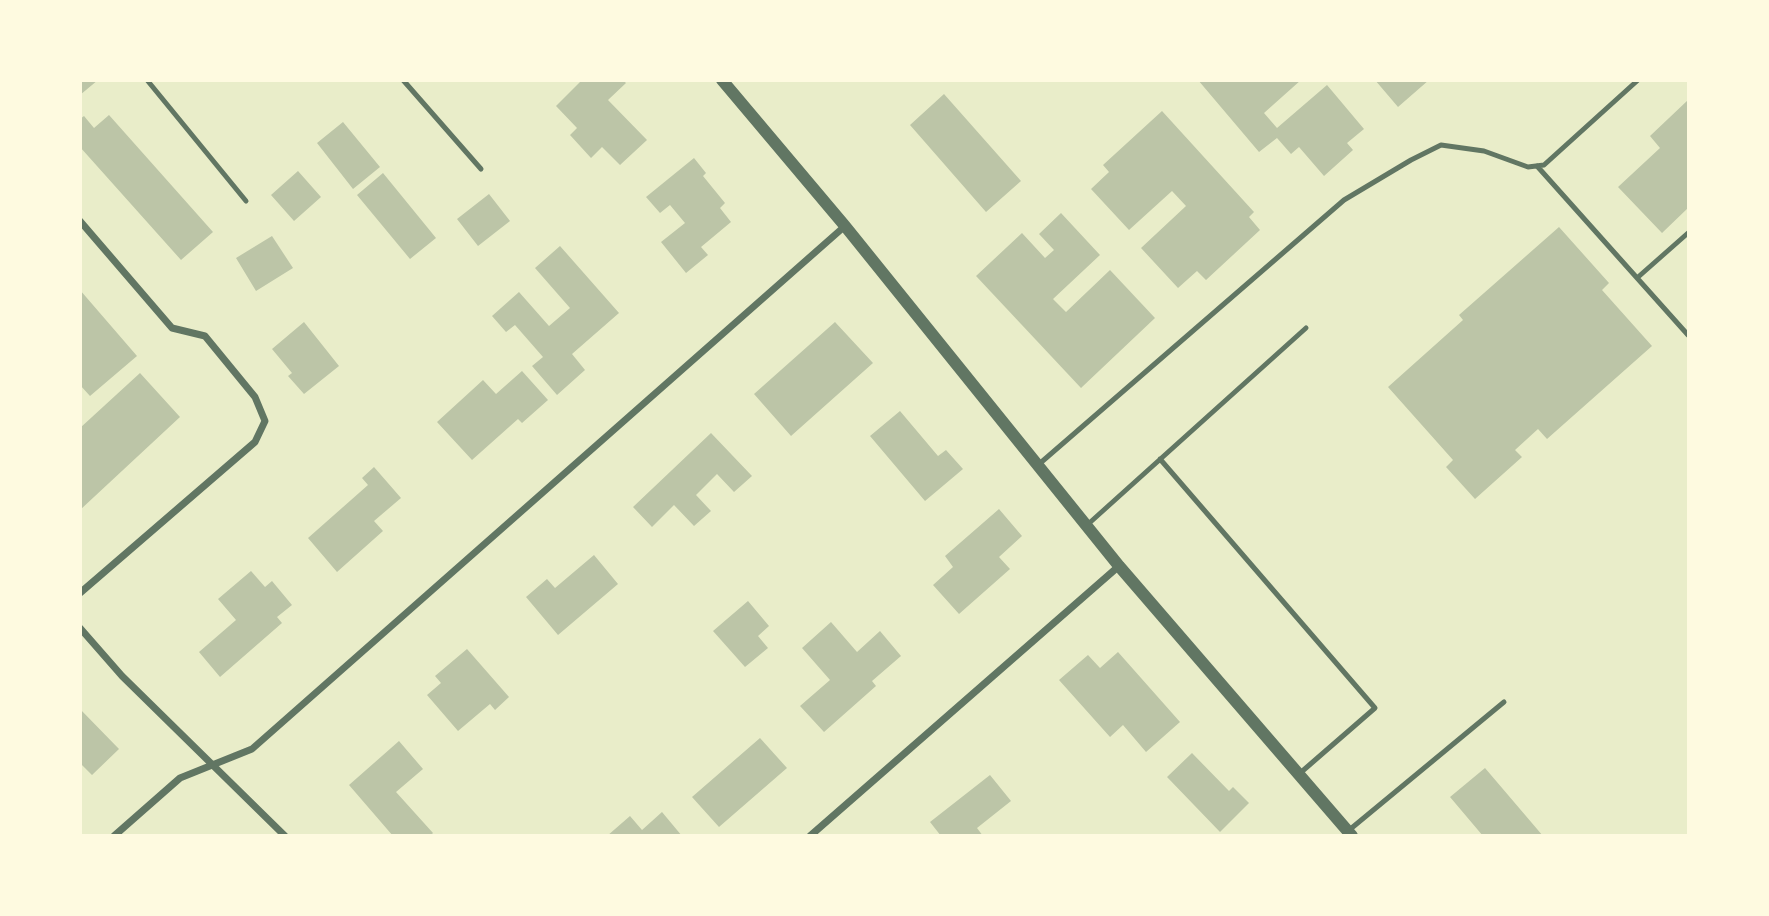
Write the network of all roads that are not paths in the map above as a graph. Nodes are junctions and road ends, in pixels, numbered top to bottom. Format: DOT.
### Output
graph roads {
  1 [pos="147,80"];
  2 [pos="403,80"];
  3 [pos="722,80"];
  4 [pos="1639,80"];
  5 [pos="1537,166"];
  6 [pos="481,169"];
  7 [pos="246,201"];
  8 [pos="80,221"];
  9 [pos="845,226"];
  10 [pos="1689,233"];
  11 [pos="1637,278"];
  12 [pos="1306,328"];
  13 [pos="1689,335"];
  14 [pos="1160,459"];
  15 [pos="1037,465"];
  16 [pos="1086,526"];
  17 [pos="1119,566"];
  18 [pos="80,593"];
  19 [pos="80,628"];
  20 [pos="1504,702"];
  21 [pos="212,765"];
  22 [pos="1299,774"];
  23 [pos="1350,833"];
  24 [pos="114,835"];
  25 [pos="285,835"];
  26 [pos="810,835"];
  1 -- 7 [label="lane"];
  2 -- 6 [label="lane"];
  3 -- 9 [label="street"];
  4 -- 5 [label="lane"];
  5 -- 11 [label="lane"];
  5 -- 15 [label="lane"];
  8 -- 18 [label="street"];
  9 -- 15 [label="street"];
  9 -- 21 [label="street"];
  10 -- 11 [label="lane"];
  11 -- 13 [label="lane"];
  12 -- 14 [label="lane"];
  14 -- 16 [label="lane"];
  14 -- 22 [label="lane"];
  15 -- 16 [label="street"];
  16 -- 17 [label="street"];
  17 -- 22 [label="street"];
  17 -- 26 [label="street"];
  19 -- 21 [label="street"];
  20 -- 23 [label="lane"];
  21 -- 24 [label="street"];
  21 -- 25 [label="street"];
  22 -- 23 [label="street"];
}
